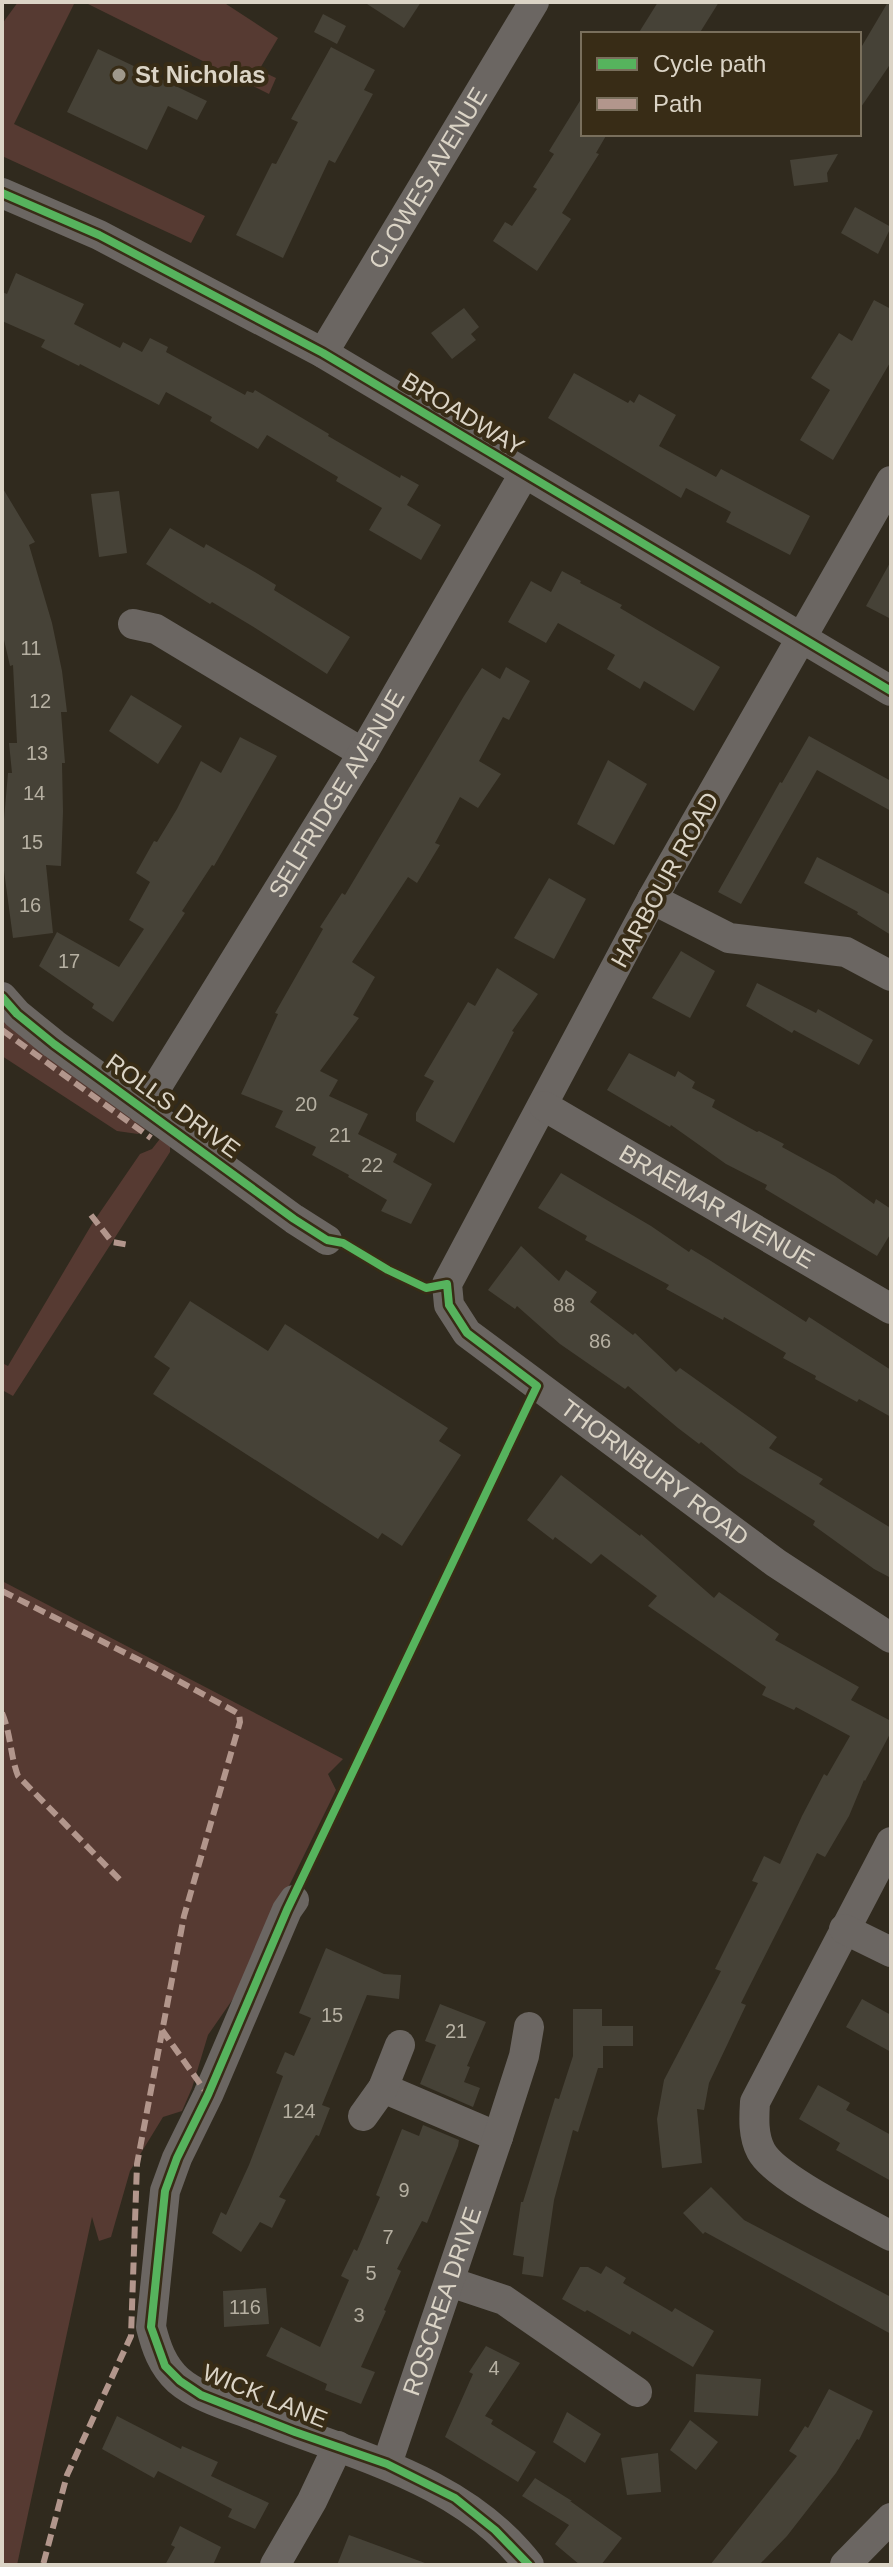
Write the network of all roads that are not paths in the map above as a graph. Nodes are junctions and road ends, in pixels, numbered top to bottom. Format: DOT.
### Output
graph roads {
  1 [pos="534,2"];
  2 [pos="2,193"];
  3 [pos="323,353"];
  4 [pos="524,474"];
  5 [pos="891,481"];
  6 [pos="133,624"];
  7 [pos="802,639"];
  8 [pos="891,691"];
  9 [pos="363,753"];
  10 [pos="652,899"];
  11 [pos="891,976"];
  12 [pos="2,997"];
  13 [pos="544,1106"];
  14 [pos="143,1109"];
  15 [pos="327,1240"];
  16 [pos="447,1284"];
  17 [pos="891,1309"];
  18 [pos="891,1638"];
  19 [pos="891,1842"];
  20 [pos="294,1900"];
  21 [pos="844,1929"];
  22 [pos="891,1952"];
  23 [pos="529,2027"];
  24 [pos="400,2045"];
  25 [pos="383,2088"];
  26 [pos="363,2116"];
  27 [pos="498,2137"];
  28 [pos="891,2236"];
  29 [pos="450,2282"];
  30 [pos="637,2392"];
  31 [pos="338,2446"];
  32 [pos="387,2464"];
  33 [pos="891,2518"];
  34 [pos="275,2565"];
  35 [pos="529,2565"];
  36 [pos="845,2565"];
  1 -- 3 [label="street, CLOWES AVENUE"];
  2 -- 3 [label="street, BROADWAY"];
  3 -- 4 [label="street, BROADWAY"];
  4 -- 7 [label="street, BROADWAY"];
  4 -- 9 [label="street, SELFRIDGE AVENUE"];
  5 -- 7 [label="street, HARBOUR ROAD"];
  6 -- 9 [label="street"];
  7 -- 8 [label="street, BROADWAY"];
  7 -- 10 [label="street, HARBOUR ROAD"];
  9 -- 14 [label="street, SELFRIDGE AVENUE"];
  10 -- 11 [label="street"];
  10 -- 13 [label="street, HARBOUR ROAD"];
  12 -- 14 [label="street, ROLLS DRIVE"];
  13 -- 16 [label="street, HARBOUR ROAD"];
  13 -- 17 [label="street, BRAEMAR AVENUE"];
  14 -- 15 [label="street, ROLLS DRIVE"];
  16 -- 18 [label="street, THORNBURY ROAD"];
  19 -- 21 [label="street"];
  20 -- 31 [label="street, WICK LANE"];
  21 -- 22 [label="street"];
  21 -- 28 [label="street"];
  23 -- 27 [label="street, ROSCREA DRIVE"];
  24 -- 25 [label="street"];
  25 -- 26 [label="street"];
  25 -- 27 [label="street"];
  27 -- 29 [label="street, ROSCREA DRIVE"];
  29 -- 30 [label="street"];
  29 -- 32 [label="street, ROSCREA DRIVE"];
  31 -- 32 [label="street, WICK LANE"];
  31 -- 34 [label="street"];
  32 -- 35 [label="street, WICK LANE"];
  33 -- 36 [label="street"];
}
